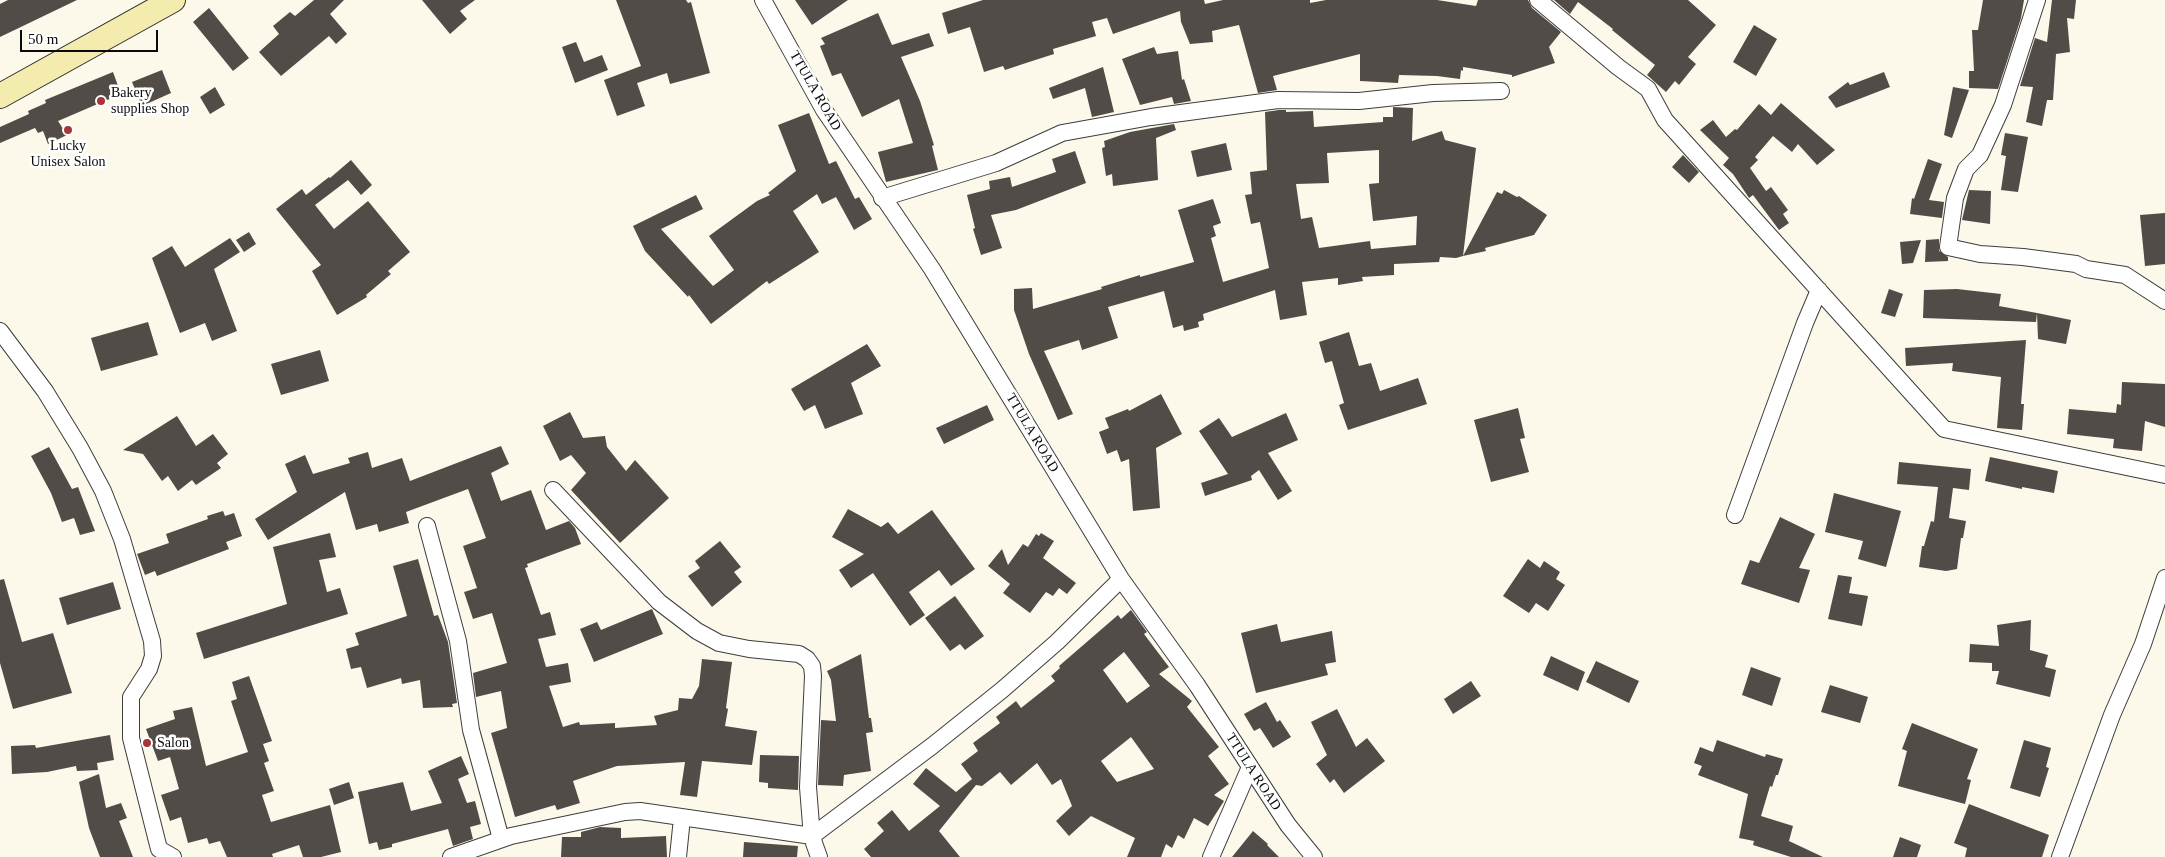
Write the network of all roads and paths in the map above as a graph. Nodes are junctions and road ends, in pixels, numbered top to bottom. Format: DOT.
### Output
graph roads {
  1 [pos="173,0"];
  2 [pos="763,0"];
  3 [pos="1538,0"];
  4 [pos="2037,0"];
  5 [pos="3,88"];
  6 [pos="1501,91"];
  7 [pos="882,198"];
  8 [pos="1819,290"];
  9 [pos="2165,301"];
  10 [pos="0,331"];
  11 [pos="2165,475"];
  12 [pos="553,490"];
  13 [pos="1735,515"];
  14 [pos="427,526"];
  15 [pos="2165,578"];
  16 [pos="1121,580"];
  17 [pos="1250,767"];
  18 [pos="682,818"];
  19 [pos="812,836"];
  20 [pos="501,839"];
  21 [pos="173,857"];
  22 [pos="451,857"];
  23 [pos="678,857"];
  24 [pos="819,857"];
  25 [pos="1211,857"];
  26 [pos="1314,857"];
  27 [pos="2060,857"];
  1 -- 5 [label="street"];
  2 -- 7 [label="street, TTULA ROAD"];
  3 -- 8 [label="street"];
  4 -- 9 [label="street"];
  6 -- 7 [label="street"];
  7 -- 16 [label="street, TTULA ROAD"];
  8 -- 11 [label="street"];
  8 -- 13 [label="street"];
  10 -- 21 [label="street"];
  12 -- 19 [label="street"];
  14 -- 20 [label="street"];
  15 -- 27 [label="street"];
  16 -- 17 [label="street, TTULA ROAD"];
  16 -- 19 [label="street"];
  17 -- 25 [label="street"];
  17 -- 26 [label="street, TTULA ROAD"];
  18 -- 19 [label="street"];
  18 -- 20 [label="street"];
  18 -- 23 [label="street"];
  19 -- 24 [label="street"];
  20 -- 22 [label="street"];
}
